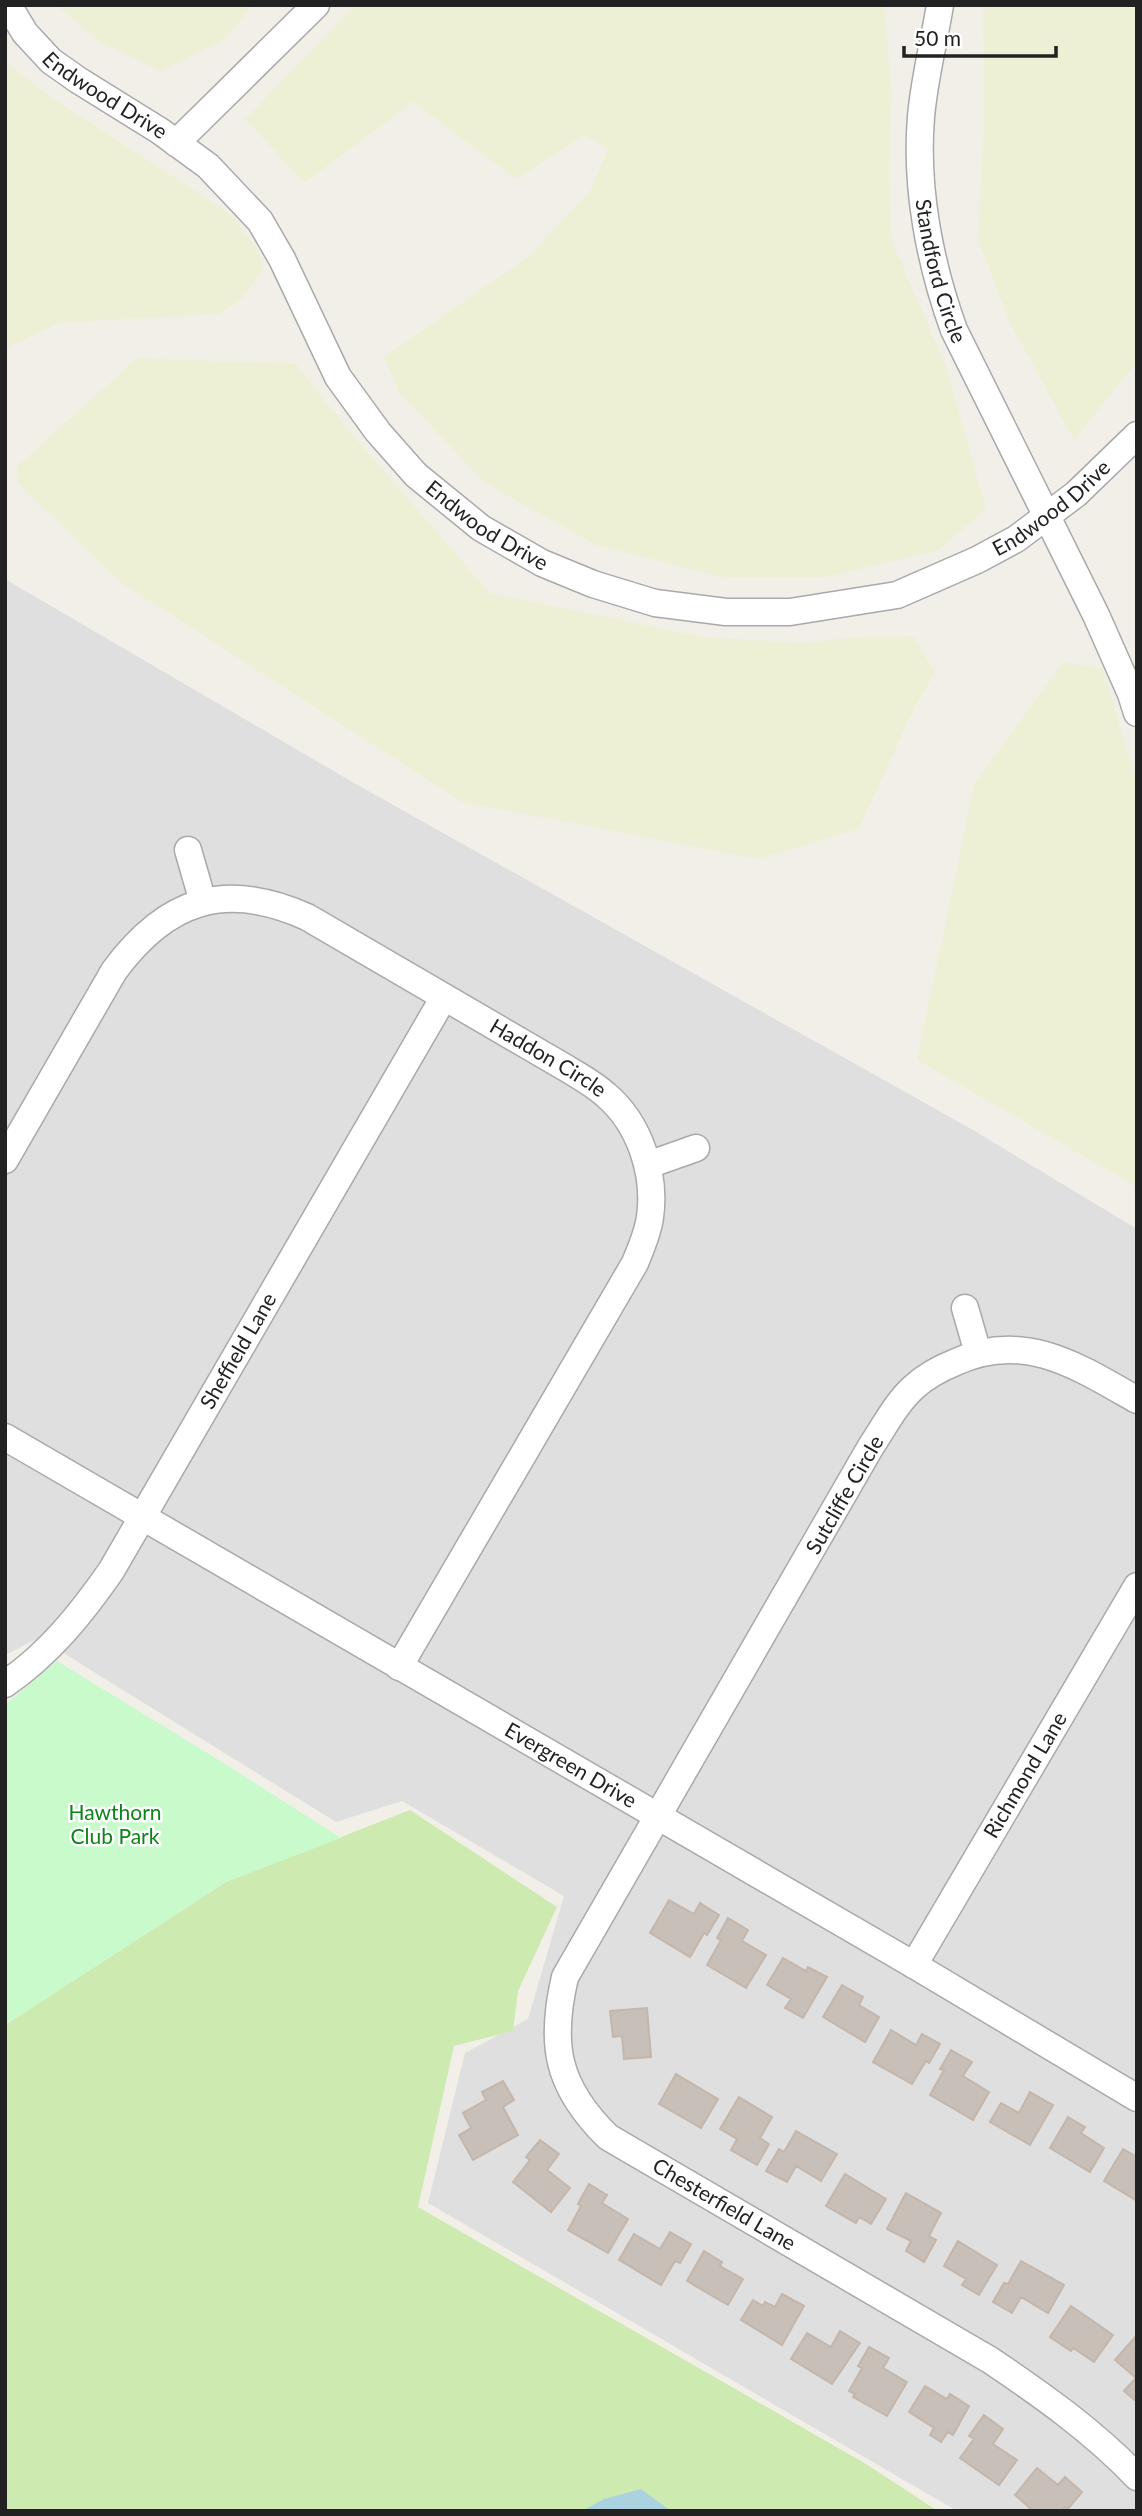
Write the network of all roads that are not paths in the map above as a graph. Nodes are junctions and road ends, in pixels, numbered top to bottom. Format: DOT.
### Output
graph roads {
  1 [pos="8,5"];
  2 [pos="316,5"];
  3 [pos="940,5"];
  4 [pos="176,143"];
  5 [pos="1137,435"];
  6 [pos="1046,516"];
  7 [pos="1137,713"];
  8 [pos="188,850"];
  9 [pos="203,902"];
  10 [pos="444,997"];
  11 [pos="696,1148"];
  12 [pos="5,1160"];
  13 [pos="648,1165"];
  14 [pos="965,1308"];
  15 [pos="978,1353"];
  16 [pos="1137,1400"];
  17 [pos="5,1437"];
  18 [pos="141,1517"];
  19 [pos="1137,1586"];
  20 [pos="399,1667"];
  21 [pos="5,1684"];
  22 [pos="656,1816"];
  23 [pos="914,1965"];
  24 [pos="1137,2098"];
  25 [pos="1137,2477"];
  1 -- 4 [label="street, Endwood Drive"];
  2 -- 4 [label="street"];
  3 -- 6 [label="street, Standford Circle"];
  4 -- 6 [label="street, Endwood Drive"];
  5 -- 6 [label="street, Endwood Drive"];
  6 -- 7 [label="street, Standford Circle"];
  8 -- 9 [label="street"];
  9 -- 10 [label="street, Haddon Circle"];
  9 -- 12 [label="street, Haddon Circle"];
  10 -- 13 [label="street, Haddon Circle"];
  10 -- 18 [label="street, Sheffield Lane"];
  11 -- 13 [label="street"];
  13 -- 20 [label="street, Haddon Circle"];
  14 -- 15 [label="street"];
  15 -- 16 [label="street, Sutcliffe Circle"];
  15 -- 22 [label="street, Sutcliffe Circle"];
  17 -- 18 [label="street, Evergreen Drive"];
  18 -- 20 [label="street, Evergreen Drive"];
  18 -- 21 [label="street, Sheffield Lane"];
  19 -- 23 [label="street, Richmond Lane"];
  20 -- 22 [label="street, Evergreen Drive"];
  22 -- 23 [label="street, Evergreen Drive"];
  22 -- 25 [label="street, Chesterfield Lane"];
  23 -- 24 [label="street, Evergreen Drive"];
}
